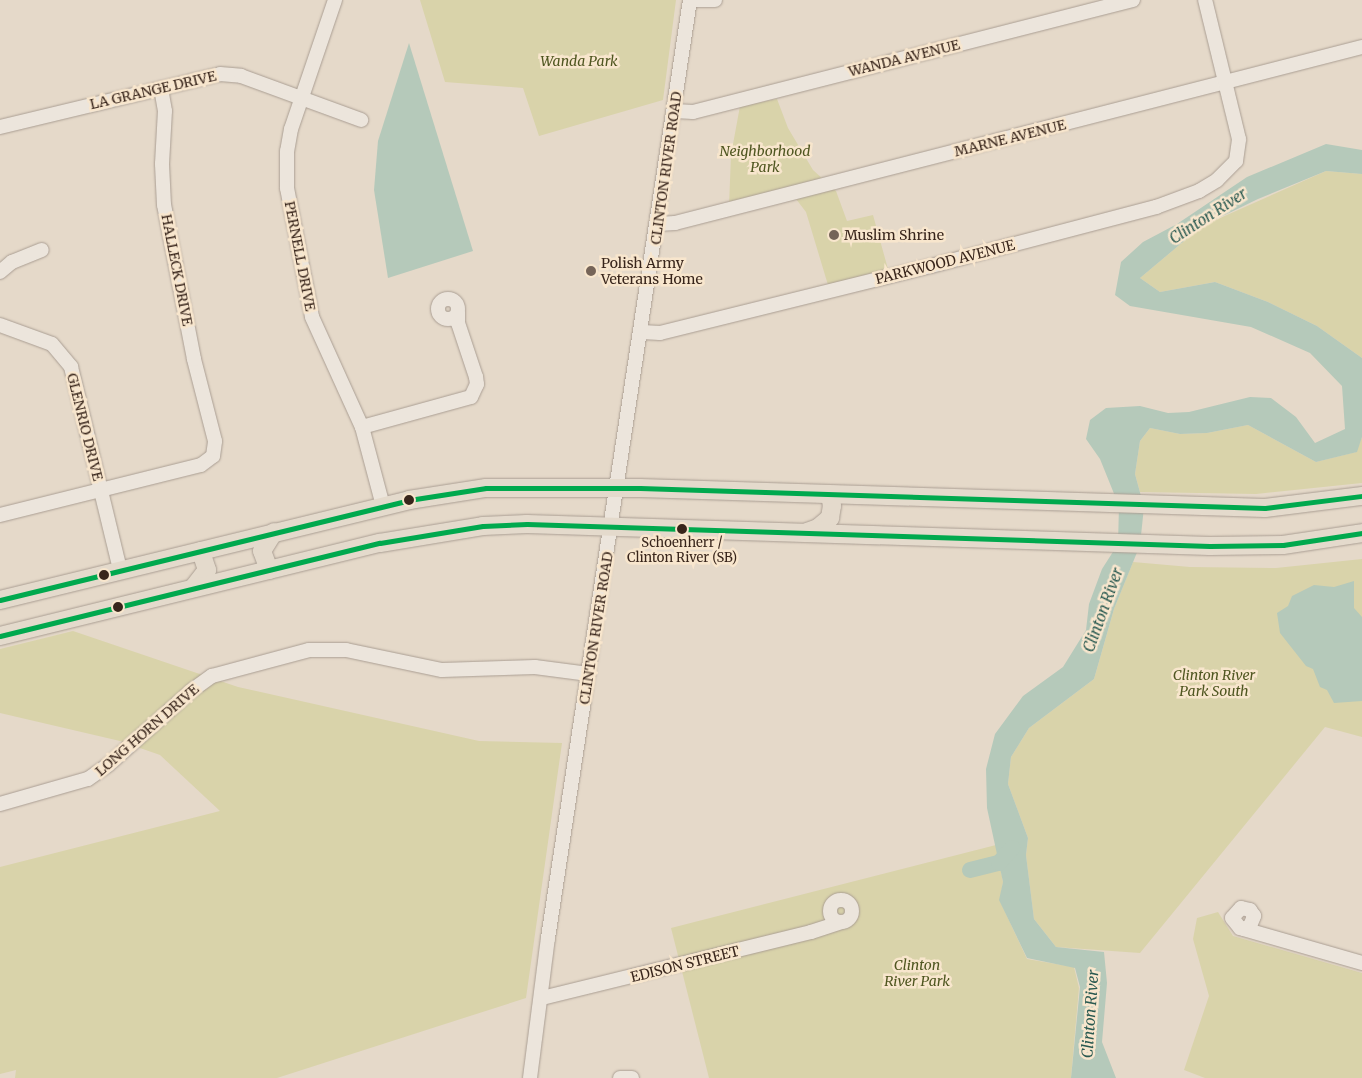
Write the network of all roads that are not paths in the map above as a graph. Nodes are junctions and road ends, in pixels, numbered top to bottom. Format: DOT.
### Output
graph roads {
  1 [pos="335,0"];
  2 [pos="692,0"];
  3 [pos="714,0"];
  4 [pos="1133,0"];
  5 [pos="1205,0"];
  6 [pos="1362,47"];
  7 [pos="1225,83"];
  8 [pos="161,88"];
  9 [pos="301,97"];
  10 [pos="675,111"];
  11 [pos="361,120"];
  12 [pos="0,127"];
  13 [pos="658,224"];
  14 [pos="42,250"];
  15 [pos="0,272"];
  16 [pos="454,318"];
  17 [pos="0,325"];
  18 [pos="642,332"];
  19 [pos="362,427"];
  20 [pos="617,488"];
  21 [pos="101,490"];
  22 [pos="830,494"];
  23 [pos="1362,496"];
  24 [pos="384,506"];
  25 [pos="0,515"];
  26 [pos="611,527"];
  27 [pos="274,532"];
  28 [pos="805,533"];
  29 [pos="1362,533"];
  30 [pos="201,550"];
  31 [pos="120,570"];
  32 [pos="269,570"];
  33 [pos="193,588"];
  34 [pos="0,600"];
  35 [pos="0,636"];
  36 [pos="590,674"];
  37 [pos="0,804"];
  38 [pos="833,920"];
  39 [pos="1251,926"];
  40 [pos="1362,963"];
  41 [pos="542,998"];
  42 [pos="530,1078"];
  43 [pos="620,1078"];
  44 [pos="632,1078"];
  1 -- 9 [label="street, PERNELL DRIVE"];
  2 -- 3 [label="street"];
  2 -- 10 [label="street, CLINTON RIVER ROAD"];
  4 -- 10 [label="street, WANDA AVENUE"];
  5 -- 7 [label="street"];
  6 -- 7 [label="street, MARNE AVENUE"];
  7 -- 13 [label="street, MARNE AVENUE"];
  7 -- 18 [label="street, PARKWOOD AVENUE"];
  8 -- 9 [label="street, LA GRANGE DRIVE"];
  8 -- 12 [label="street, LA GRANGE DRIVE"];
  8 -- 21 [label="street, HALLECK DRIVE"];
  9 -- 11 [label="street, LA GRANGE DRIVE"];
  9 -- 19 [label="street, PERNELL DRIVE"];
  10 -- 13 [label="street, CLINTON RIVER ROAD"];
  13 -- 18 [label="street, CLINTON RIVER ROAD"];
  14 -- 15 [label="street"];
  16 -- 19 [label="street"];
  17 -- 21 [label="street, GLENRIO DRIVE"];
  18 -- 20 [label="street, CLINTON RIVER ROAD"];
  19 -- 24 [label="street, PERNELL DRIVE"];
  20 -- 22 [label="main road"];
  20 -- 24 [label="main road"];
  20 -- 26 [label="street, CLINTON RIVER ROAD"];
  21 -- 25 [label="street"];
  21 -- 31 [label="street, GLENRIO DRIVE"];
  22 -- 23 [label="main road"];
  22 -- 28 [label="main road"];
  24 -- 27 [label="main road"];
  26 -- 28 [label="main road"];
  26 -- 32 [label="main road"];
  26 -- 36 [label="street, CLINTON RIVER ROAD"];
  27 -- 30 [label="main road"];
  27 -- 32 [label="main road"];
  28 -- 29 [label="main road"];
  30 -- 31 [label="main road"];
  30 -- 33 [label="main road"];
  31 -- 34 [label="main road"];
  32 -- 33 [label="main road"];
  33 -- 35 [label="main road"];
  36 -- 37 [label="street, LONG HORN DRIVE"];
  36 -- 41 [label="street, CLINTON RIVER ROAD"];
  38 -- 41 [label="street, EDISON STREET"];
  39 -- 40 [label="street"];
  41 -- 42 [label="street, CLINTON RIVER ROAD"];
  43 -- 44 [label="street"];
}
